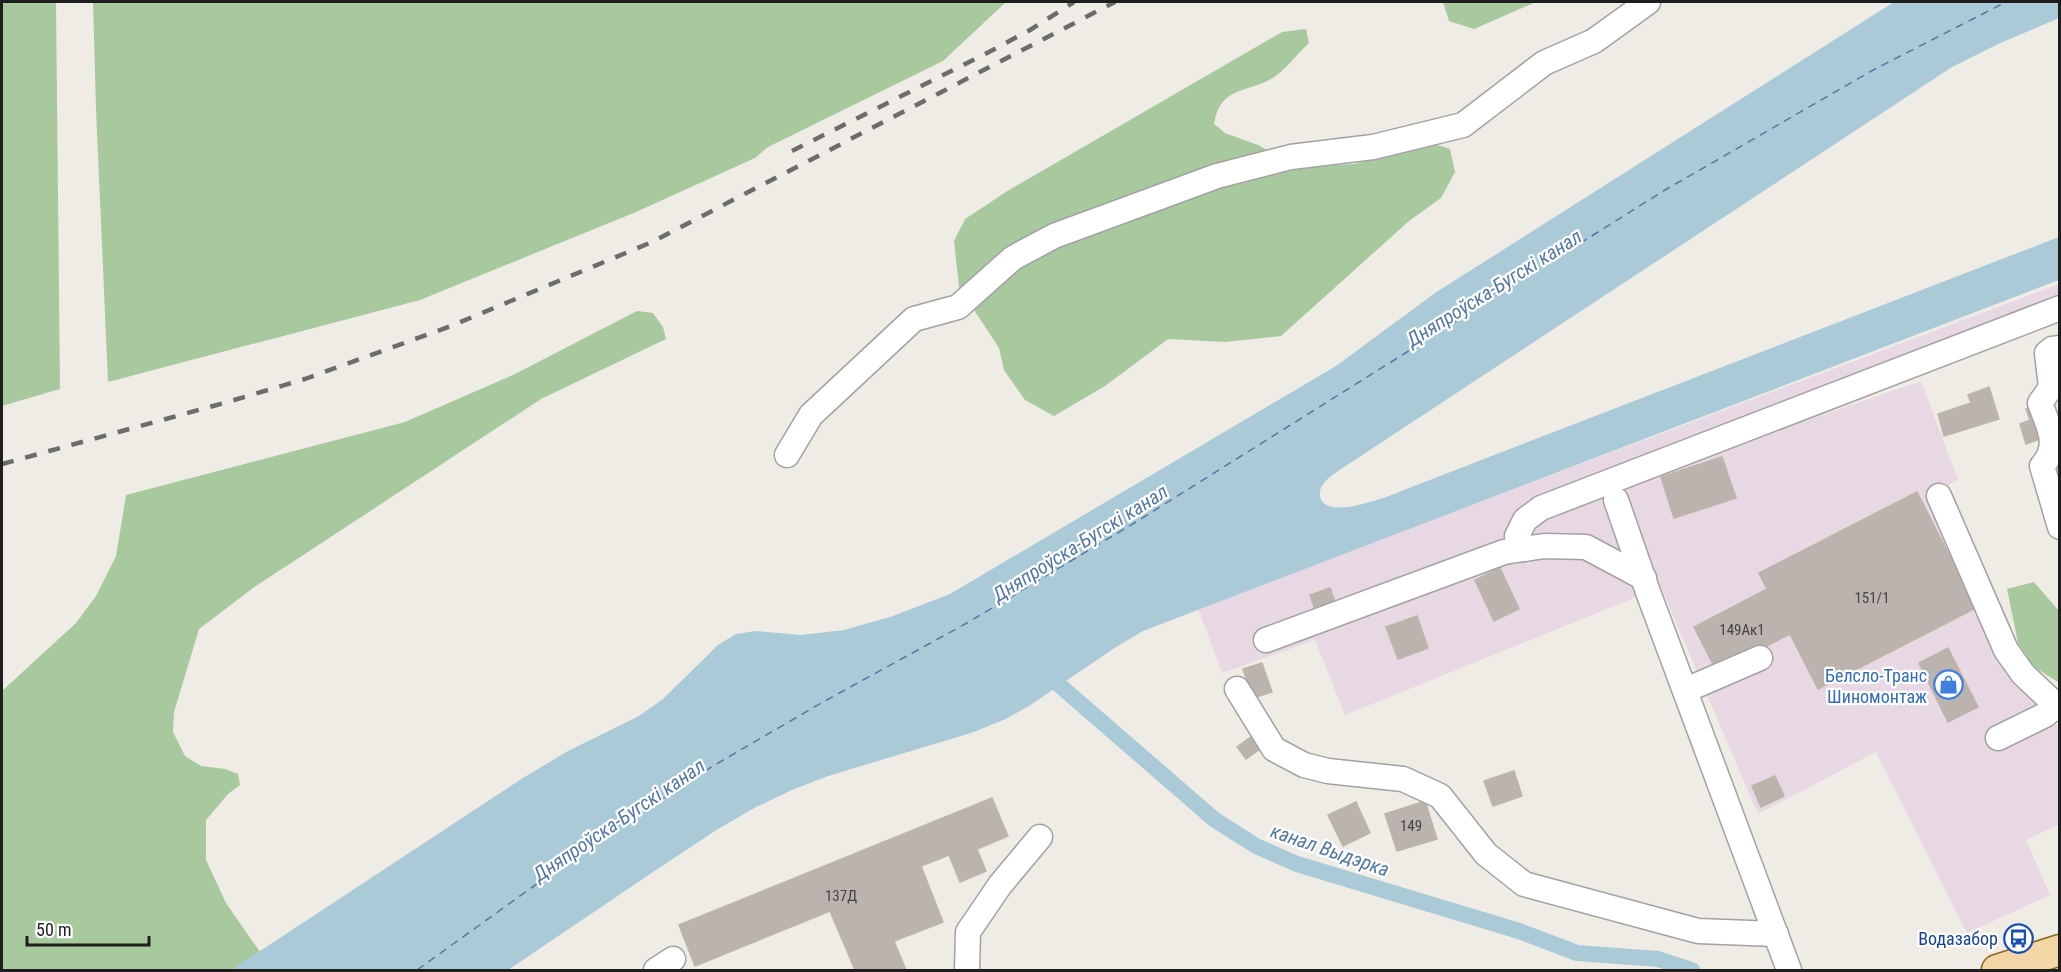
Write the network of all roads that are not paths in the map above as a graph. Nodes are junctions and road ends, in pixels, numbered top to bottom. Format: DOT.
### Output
graph roads {
  1 [pos="1648,2"];
  2 [pos="2060,308"];
  3 [pos="2060,348"];
  4 [pos="2056,381"];
  5 [pos="787,455"];
  6 [pos="1939,496"];
  7 [pos="1616,500"];
  8 [pos="2060,527"];
  9 [pos="1523,549"];
  10 [pos="1644,578"];
  11 [pos="1266,640"];
  12 [pos="1760,658"];
  13 [pos="1237,688"];
  14 [pos="1686,690"];
  15 [pos="2058,707"];
  16 [pos="1998,738"];
  17 [pos="1041,837"];
  18 [pos="1776,934"];
  19 [pos="2060,950"];
  20 [pos="967,970"];
  21 [pos="1789,970"];
  22 [pos="1997,970"];
  1 -- 5 [label="lane"];
  2 -- 9 [label="lane"];
  3 -- 4 [label="lane"];
  4 -- 8 [label="lane"];
  6 -- 15 [label="lane"];
  7 -- 10 [label="lane"];
  9 -- 10 [label="lane"];
  9 -- 11 [label="lane"];
  10 -- 14 [label="lane"];
  12 -- 14 [label="lane"];
  13 -- 18 [label="lane"];
  14 -- 18 [label="lane"];
  15 -- 16 [label="lane"];
  17 -- 20 [label="lane"];
  18 -- 21 [label="lane"];
  19 -- 22 [label="main road"];
}
